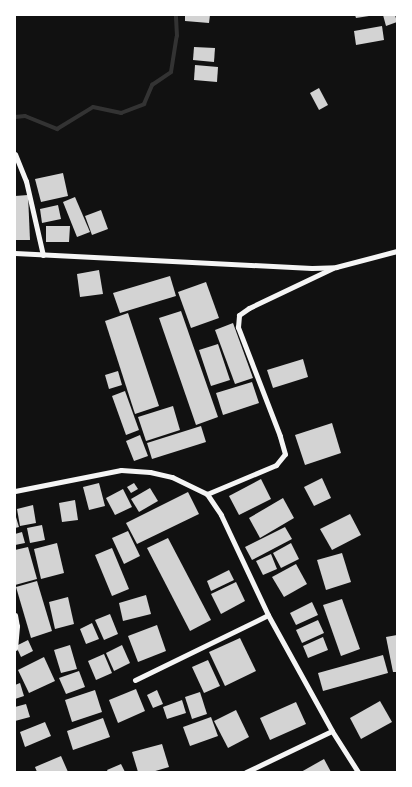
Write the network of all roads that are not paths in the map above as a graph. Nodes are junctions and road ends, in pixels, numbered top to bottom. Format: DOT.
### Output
graph roads {
  1 [pos="15,154"];
  2 [pos="397,251"];
  3 [pos="15,253"];
  4 [pos="43,255"];
  5 [pos="336,267"];
  6 [pos="15,491"];
  7 [pos="207,494"];
  8 [pos="15,615"];
  9 [pos="268,615"];
  10 [pos="15,646"];
  11 [pos="135,680"];
  12 [pos="332,731"];
  13 [pos="246,772"];
  14 [pos="358,772"];
  1 -- 4 [label="street"];
  2 -- 5 [label="street"];
  3 -- 4 [label="street"];
  4 -- 5 [label="street"];
  5 -- 7 [label="street"];
  6 -- 7 [label="street"];
  7 -- 9 [label="street"];
  8 -- 10 [label="street"];
  9 -- 11 [label="street"];
  9 -- 12 [label="street"];
  12 -- 13 [label="street"];
  12 -- 14 [label="street"];
}
